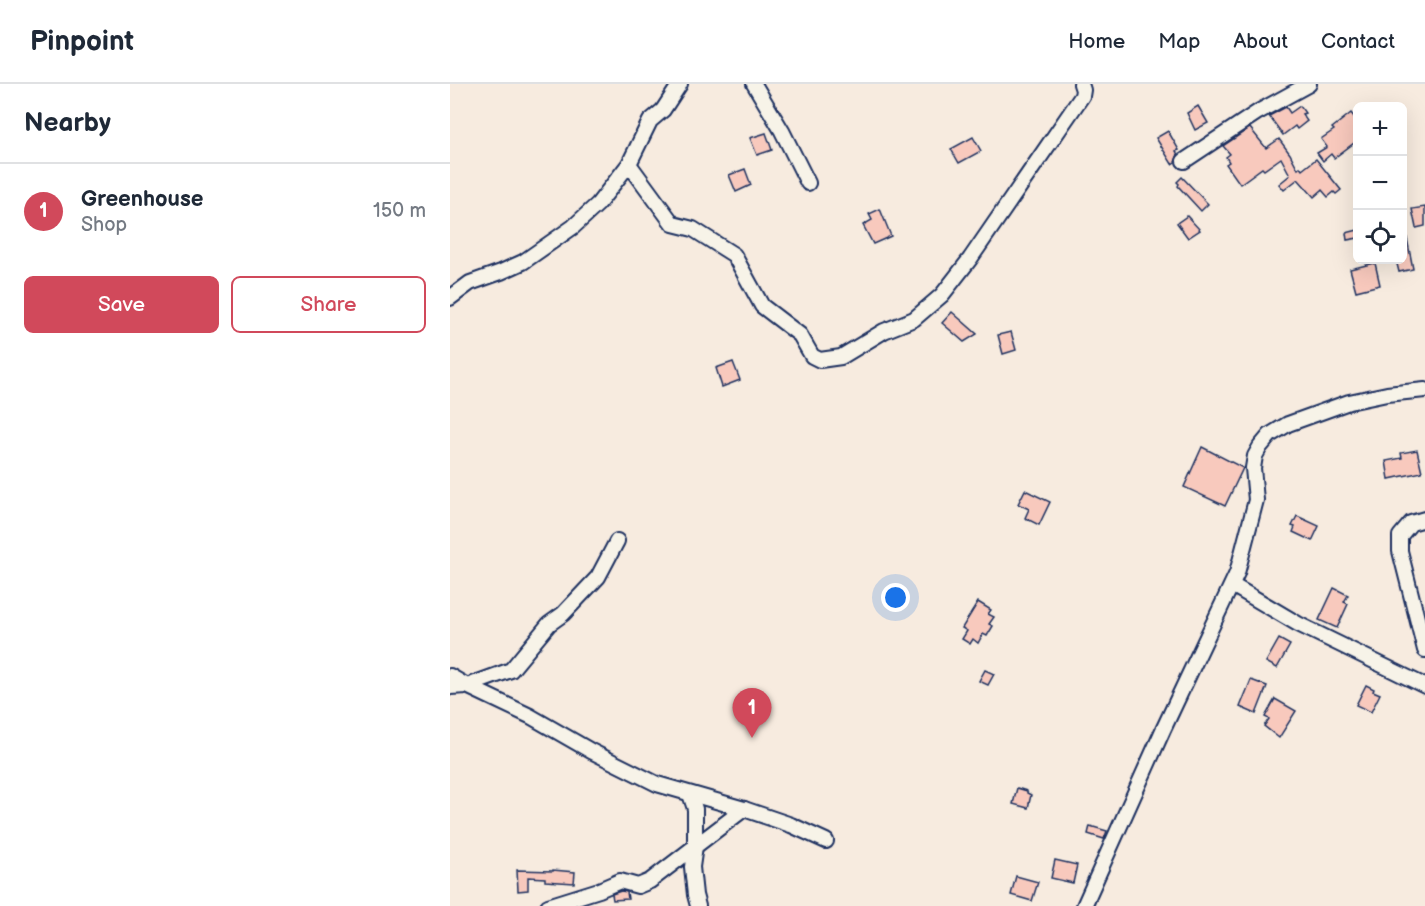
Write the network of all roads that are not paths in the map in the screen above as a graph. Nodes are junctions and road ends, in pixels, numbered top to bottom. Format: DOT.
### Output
graph roads {
  1 [pos="680,84"];
  2 [pos="754,84"];
  3 [pos="1081,84"];
  4 [pos="1309,84"];
  5 [pos="1184,161"];
  6 [pos="629,164"];
  7 [pos="808,183"];
  8 [pos="450,298"];
  9 [pos="1425,390"];
  10 [pos="1425,519"];
  11 [pos="617,541"];
  12 [pos="1232,585"];
  13 [pos="1425,650"];
  14 [pos="450,676"];
  15 [pos="467,686"];
  16 [pos="1425,686"];
  17 [pos="450,687"];
  18 [pos="690,794"];
  19 [pos="744,809"];
  20 [pos="826,841"];
  21 [pos="695,846"];
  22 [pos="580,901"];
  23 [pos="548,906"];
  24 [pos="698,906"];
  25 [pos="1084,906"];
  1 -- 6 [label="street"];
  2 -- 7 [label="street"];
  3 -- 6 [label="street"];
  4 -- 5 [label="street"];
  6 -- 8 [label="street"];
  9 -- 12 [label="street"];
  10 -- 13 [label="street"];
  11 -- 15 [label="street"];
  12 -- 16 [label="street"];
  12 -- 25 [label="street"];
  14 -- 15 [label="street"];
  15 -- 17 [label="street"];
  15 -- 18 [label="street"];
  18 -- 19 [label="street"];
  18 -- 21 [label="street"];
  19 -- 20 [label="street"];
  19 -- 21 [label="street"];
  21 -- 22 [label="street"];
  21 -- 24 [label="street"];
  22 -- 23 [label="street"];
}
